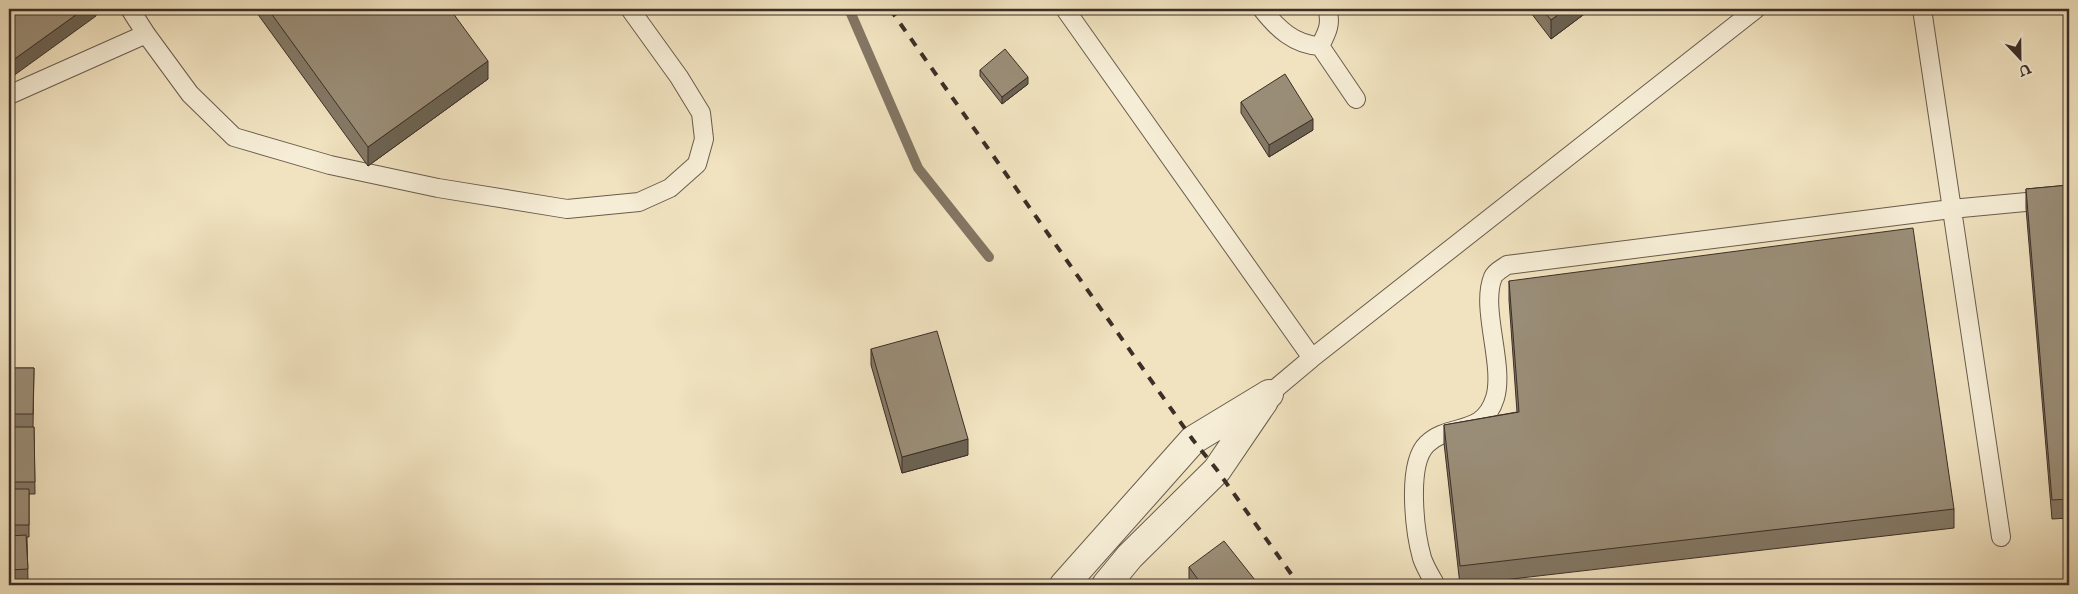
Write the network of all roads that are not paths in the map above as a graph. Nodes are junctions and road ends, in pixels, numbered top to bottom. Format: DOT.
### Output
graph roads {
  1 [pos="130,9"];
  2 [pos="630,9"];
  3 [pos="1065,9"];
  4 [pos="1262,9"];
  5 [pos="1327,9"];
  6 [pos="1756,9"];
  7 [pos="1922,9"];
  8 [pos="146,34"];
  9 [pos="1320,46"];
  10 [pos="9,95"];
  11 [pos="1356,99"];
  12 [pos="2069,198"];
  13 [pos="1951,209"];
  14 [pos="1312,358"];
  15 [pos="1269,394"];
  16 [pos="2001,537"];
  17 [pos="1434,582"];
  18 [pos="1064,585"];
  19 [pos="1106,585"];
  1 -- 8 [label="lane"];
  2 -- 8 [label="lane"];
  3 -- 14 [label="lane"];
  4 -- 9 [label="lane"];
  5 -- 9 [label="lane"];
  6 -- 14 [label="lane"];
  7 -- 13 [label="lane"];
  8 -- 10 [label="lane"];
  9 -- 11 [label="lane"];
  12 -- 13 [label="lane"];
  13 -- 16 [label="lane"];
  13 -- 17 [label="lane"];
  14 -- 15 [label="lane"];
  15 -- 18 [label="street"];
  15 -- 19 [label="street"];
}
